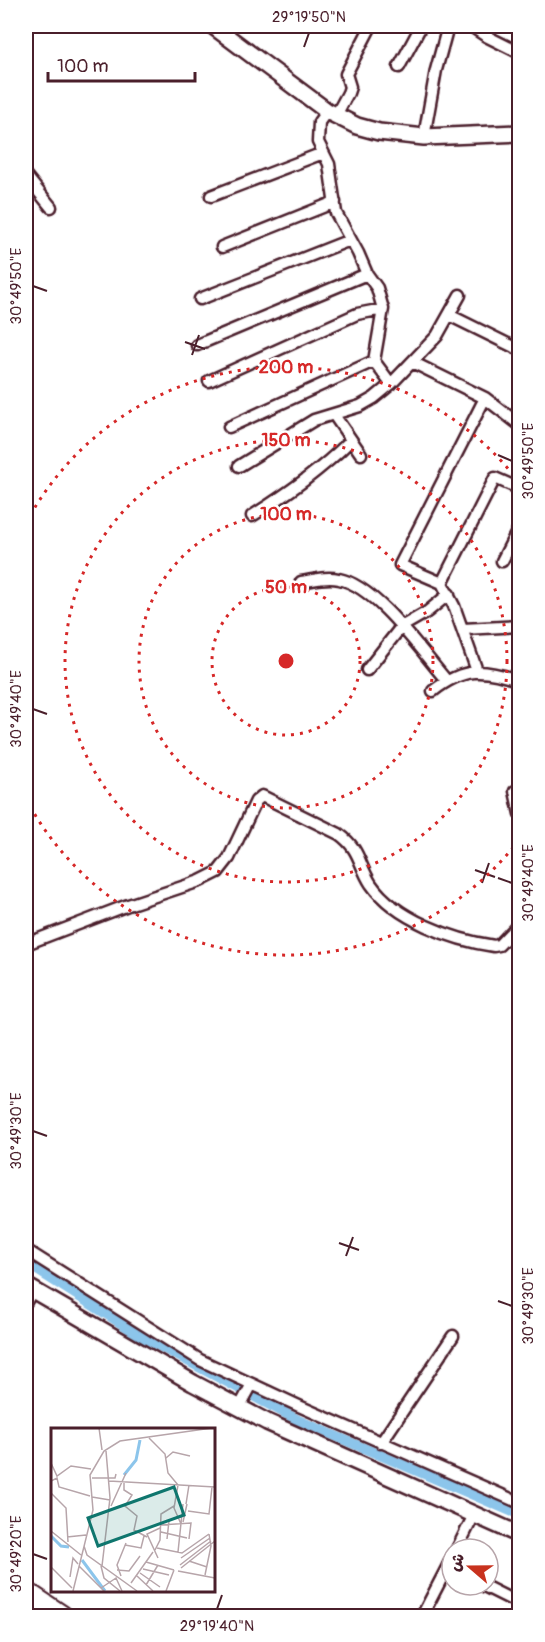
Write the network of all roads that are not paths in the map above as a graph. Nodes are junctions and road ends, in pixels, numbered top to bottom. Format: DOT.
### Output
graph roads {
  1 [pos="213,26"];
  2 [pos="371,26"];
  3 [pos="421,26"];
  4 [pos="448,26"];
  5 [pos="471,26"];
  6 [pos="519,53"];
  7 [pos="399,67"];
  8 [pos="331,114"];
  9 [pos="519,133"];
  10 [pos="424,137"];
  11 [pos="323,153"];
  12 [pos="26,176"];
  13 [pos="211,196"];
  14 [pos="335,202"];
  15 [pos="51,207"];
  16 [pos="350,240"];
  17 [pos="222,247"];
  18 [pos="366,274"];
  19 [pos="460,295"];
  20 [pos="200,299"];
  21 [pos="383,309"];
  22 [pos="449,315"];
  23 [pos="196,345"];
  24 [pos="519,350"];
  25 [pos="374,361"];
  26 [pos="412,362"];
  27 [pos="209,381"];
  28 [pos="391,384"];
  29 [pos="485,398"];
  30 [pos="334,415"];
  31 [pos="519,425"];
  32 [pos="228,428"];
  33 [pos="351,440"];
  34 [pos="361,454"];
  35 [pos="239,466"];
  36 [pos="519,489"];
  37 [pos="252,516"];
  38 [pos="519,526"];
  39 [pos="502,561"];
  40 [pos="301,582"];
  41 [pos="442,583"];
  42 [pos="449,594"];
  43 [pos="519,626"];
  44 [pos="401,627"];
  45 [pos="463,628"];
  46 [pos="367,670"];
  47 [pos="477,671"];
  48 [pos="446,680"];
  49 [pos="519,681"];
  50 [pos="433,691"];
  51 [pos="515,791"];
  52 [pos="519,814"];
  53 [pos="519,923"];
  54 [pos="26,944"];
  55 [pos="26,1250"];
  56 [pos="28,1293"];
  57 [pos="453,1336"];
  58 [pos="246,1396"];
  59 [pos="381,1443"];
  60 [pos="519,1503"];
  61 [pos="474,1515"];
  62 [pos="519,1535"];
  63 [pos="463,1537"];
  64 [pos="440,1584"];
  65 [pos="26,1593"];
  66 [pos="500,1594"];
  67 [pos="519,1604"];
  68 [pos="62,1617"];
  69 [pos="422,1617"];
  1 -- 8 [label="street"];
  2 -- 8 [label="street"];
  3 -- 7 [label="street"];
  4 -- 10 [label="street"];
  5 -- 6 [label="street"];
  8 -- 10 [label="street"];
  8 -- 11 [label="street"];
  9 -- 10 [label="street"];
  11 -- 13 [label="street"];
  11 -- 14 [label="street"];
  12 -- 15 [label="street"];
  14 -- 16 [label="street"];
  14 -- 17 [label="street"];
  16 -- 18 [label="street"];
  16 -- 20 [label="street"];
  18 -- 21 [label="street"];
  18 -- 23 [label="street"];
  19 -- 22 [label="street"];
  21 -- 25 [label="street"];
  21 -- 27 [label="street"];
  22 -- 24 [label="street"];
  22 -- 26 [label="street"];
  25 -- 28 [label="street"];
  25 -- 32 [label="street"];
  26 -- 28 [label="street"];
  26 -- 29 [label="street"];
  28 -- 30 [label="street"];
  29 -- 31 [label="street"];
  29 -- 41 [label="street"];
  30 -- 33 [label="street"];
  30 -- 35 [label="street"];
  33 -- 34 [label="street"];
  33 -- 37 [label="street"];
  36 -- 41 [label="street"];
  38 -- 39 [label="street"];
  40 -- 44 [label="street"];
  41 -- 42 [label="street"];
  42 -- 44 [label="street"];
  42 -- 45 [label="street"];
  43 -- 45 [label="street"];
  44 -- 46 [label="street"];
  44 -- 48 [label="street"];
  45 -- 47 [label="street"];
  47 -- 48 [label="street"];
  47 -- 49 [label="street"];
  48 -- 50 [label="street"];
  51 -- 52 [label="street"];
  53 -- 54 [label="street"];
  55 -- 58 [label="street"];
  56 -- 58 [label="street"];
  57 -- 59 [label="street"];
  58 -- 59 [label="street"];
  58 -- 61 [label="street"];
  59 -- 60 [label="street"];
  61 -- 62 [label="street"];
  61 -- 63 [label="street"];
  64 -- 69 [label="street"];
  65 -- 68 [label="highway"];
  66 -- 67 [label="street"];
}
